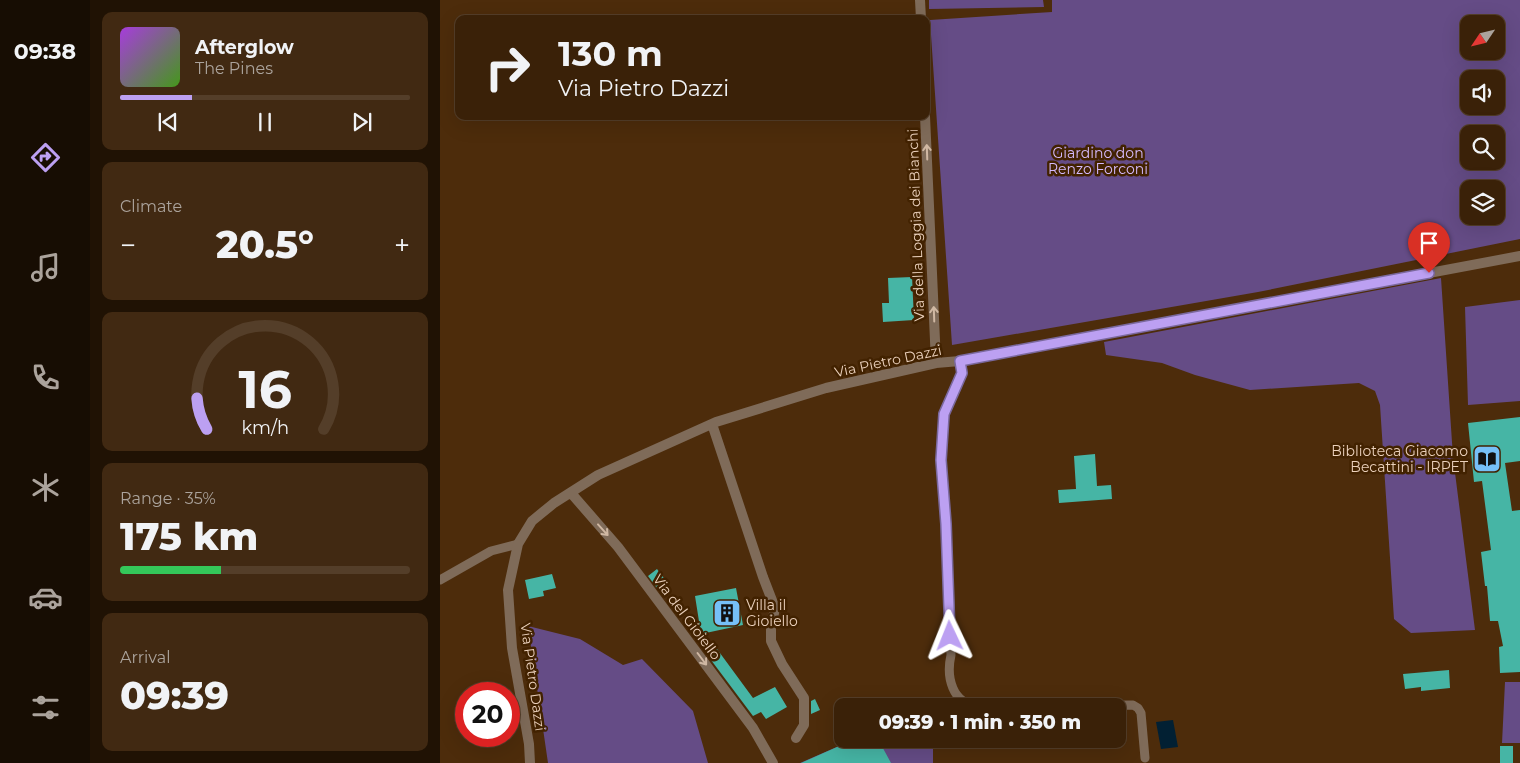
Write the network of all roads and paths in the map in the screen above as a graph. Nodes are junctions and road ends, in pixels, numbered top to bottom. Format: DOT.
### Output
graph roads {
  1 [pos="920,0"];
  2 [pos="921,15"];
  3 [pos="925,120"];
  4 [pos="1520,256"];
  5 [pos="960,361"];
  6 [pos="936,363"];
  7 [pos="712,424"];
  8 [pos="571,493"];
  9 [pos="518,544"];
  10 [pos="440,580"];
  11 [pos="959,698"];
  12 [pos="1126,705"];
  13 [pos="796,738"];
  14 [pos="1145,758"];
  15 [pos="530,763"];
  16 [pos="773,763"];
  1 -- 2 [label="street"];
  6 -- 3 [label="street, Via della Loggia dei Bianchi, one-way"];
  4 -- 5 [label="street, Via Pietro Dazzi"];
  5 -- 6 [label="street, Via Pietro Dazzi"];
  5 -- 11 [label="lane"];
  6 -- 7 [label="street, Via Pietro Dazzi"];
  7 -- 8 [label="street, Via Pietro Dazzi"];
  7 -- 13 [label="street"];
  8 -- 9 [label="street, Via Pietro Dazzi"];
  8 -- 16 [label="street, Via del Gioiello, one-way"];
  9 -- 10 [label="lane"];
  9 -- 15 [label="street, Via Pietro Dazzi"];
  12 -- 14 [label="lane"];
}
